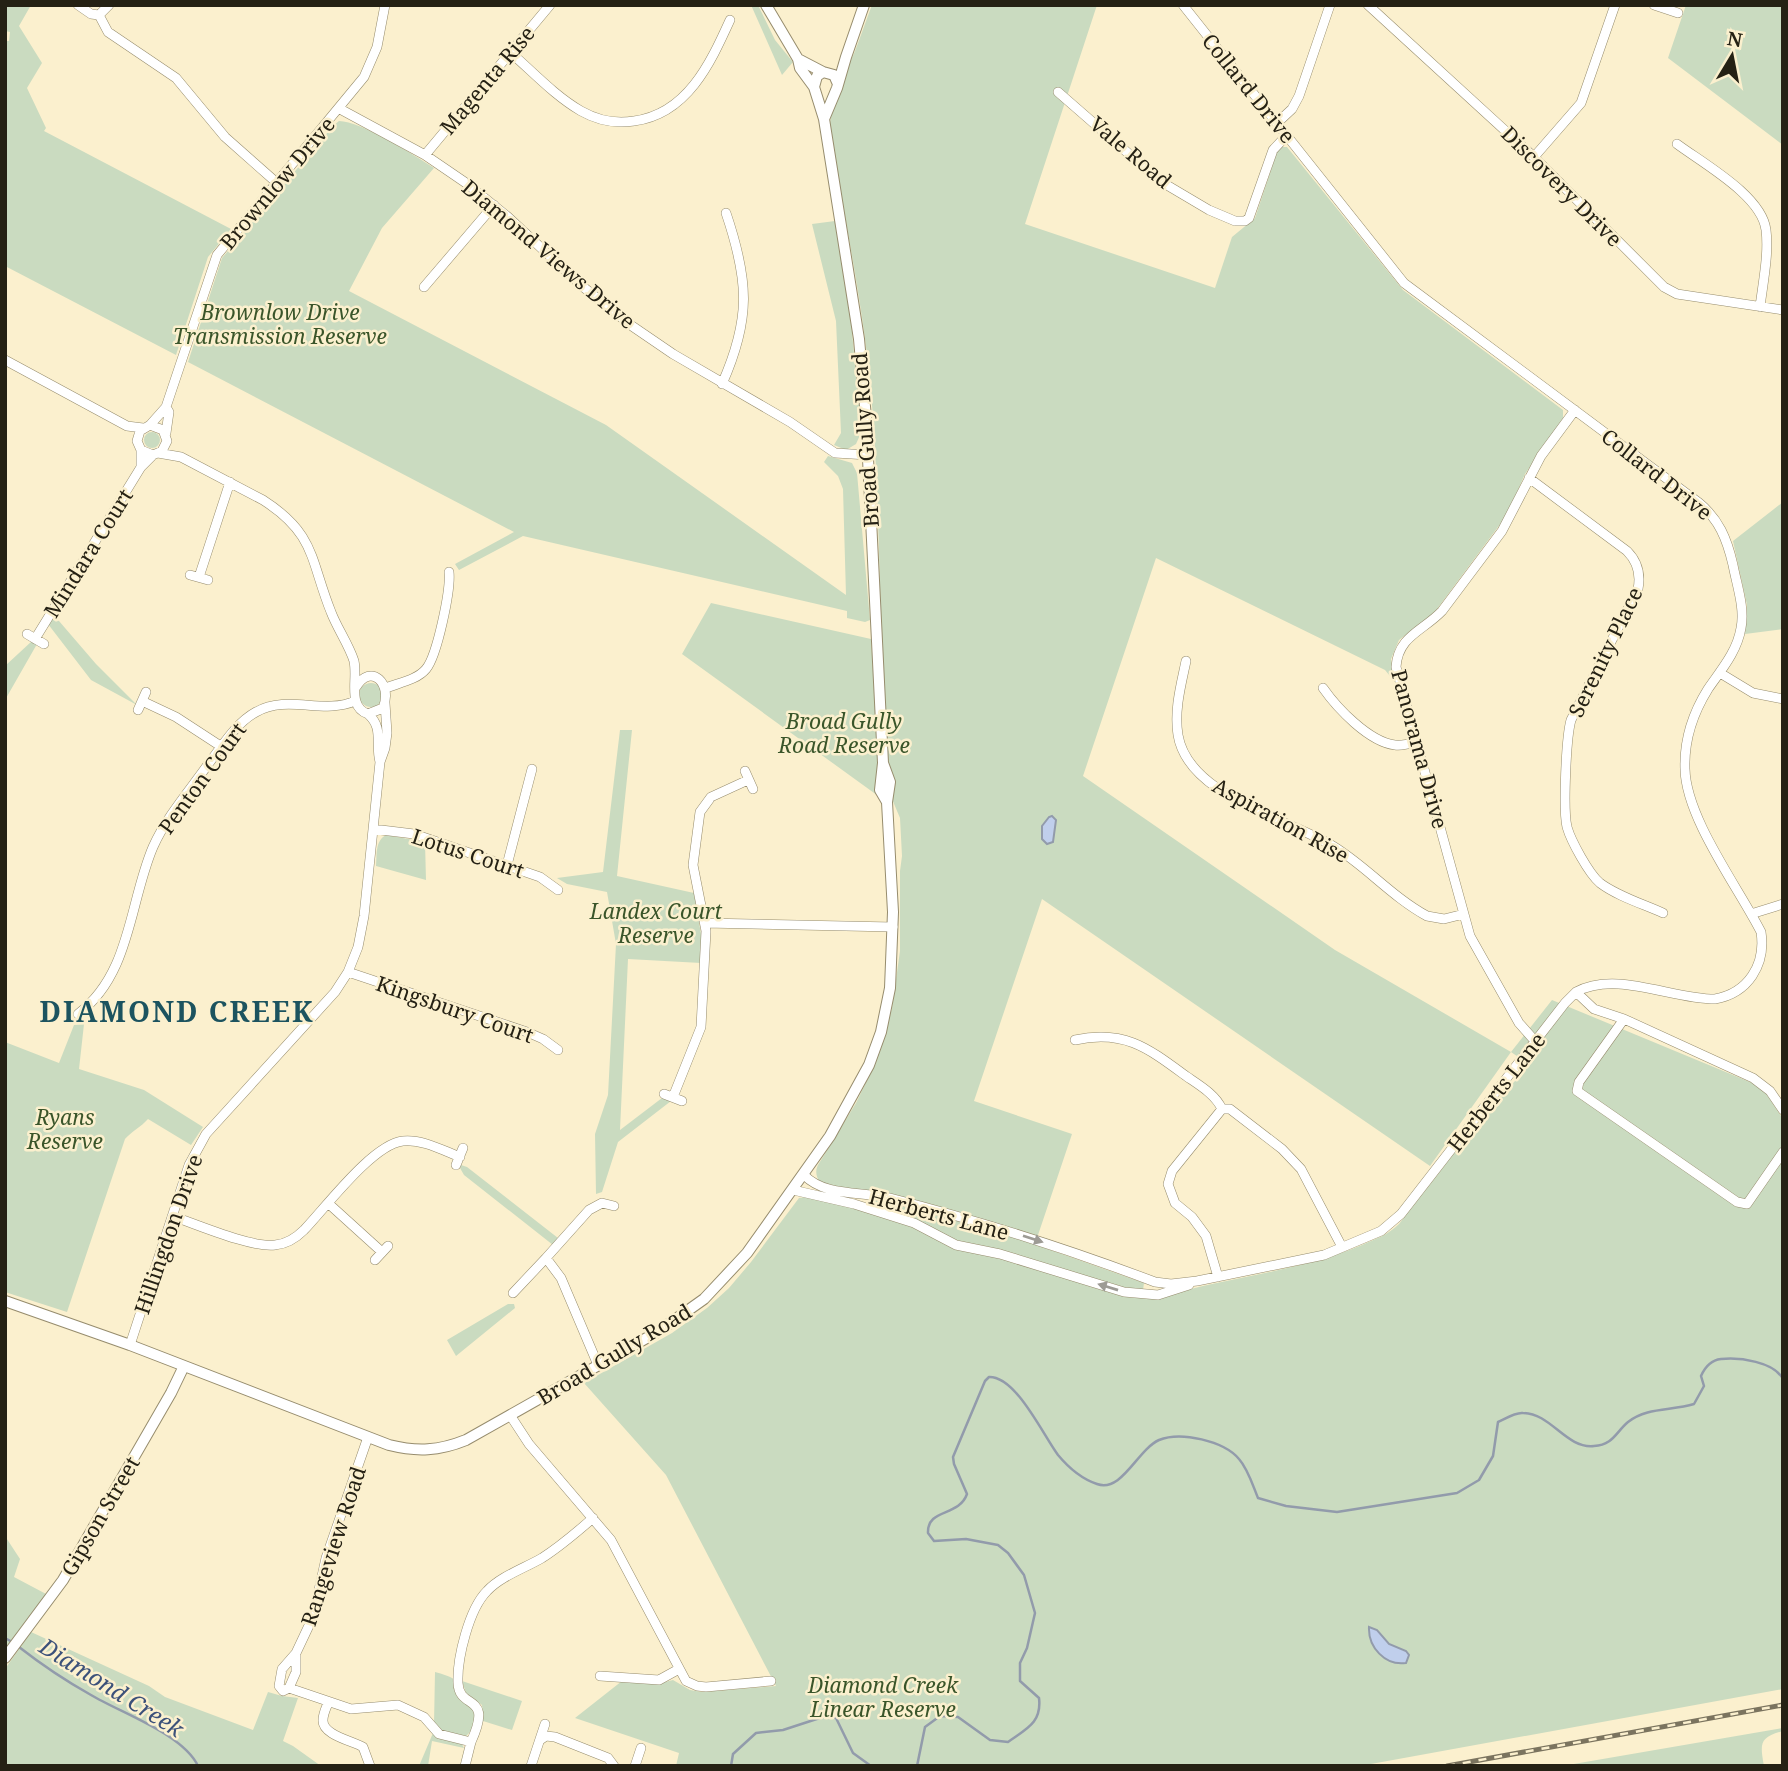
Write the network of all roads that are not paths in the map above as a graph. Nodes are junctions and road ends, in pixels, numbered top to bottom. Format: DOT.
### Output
graph roads {
  1 [pos="78,5"];
  2 [pos="109,5"];
  3 [pos="385,5"];
  4 [pos="550,5"];
  5 [pos="766,5"];
  6 [pos="864,5"];
  7 [pos="1183,5"];
  8 [pos="1330,5"];
  9 [pos="1368,5"];
  10 [pos="1615,5"];
  11 [pos="1654,5"];
  12 [pos="1678,13"];
  13 [pos="99,15"];
  14 [pos="730,20"];
  15 [pos="510,52"];
  16 [pos="846,57"];
  17 [pos="797,59"];
  18 [pos="825,72"];
  19 [pos="837,88"];
  20 [pos="815,89"];
  21 [pos="1058,92"];
  22 [pos="340,109"];
  23 [pos="824,119"];
  24 [pos="1277,123"];
  25 [pos="1287,135"];
  26 [pos="1677,144"];
  27 [pos="425,155"];
  28 [pos="1534,157"];
  29 [pos="277,183"];
  30 [pos="494,205"];
  31 [pos="726,214"];
  32 [pos="424,287"];
  33 [pos="1760,307"];
  34 [pos="1783,310"];
  35 [pos="5,360"];
  36 [pos="722,384"];
  37 [pos="166,407"];
  38 [pos="1575,410"];
  39 [pos="127,426"];
  40 [pos="147,426"];
  41 [pos="166,437"];
  42 [pos="139,446"];
  43 [pos="156,454"];
  44 [pos="868,455"];
  45 [pos="181,457"];
  46 [pos="141,467"];
  47 [pos="1529,478"];
  48 [pos="230,482"];
  49 [pos="449,572"];
  50 [pos="199,578"];
  51 [pos="35,639"];
  52 [pos="354,660"];
  53 [pos="1186,661"];
  54 [pos="1720,673"];
  55 [pos="372,676"];
  56 [pos="356,687"];
  57 [pos="386,688"];
  58 [pos="1323,688"];
  59 [pos="1783,699"];
  60 [pos="142,701"];
  61 [pos="355,701"];
  62 [pos="385,703"];
  63 [pos="368,714"];
  64 [pos="1416,742"];
  65 [pos="222,747"];
  66 [pos="380,762"];
  67 [pos="532,769"];
  68 [pos="749,780"];
  69 [pos="373,829"];
  70 [pos="507,865"];
  71 [pos="558,890"];
  72 [pos="1783,904"];
  73 [pos="1663,913"];
  74 [pos="1464,914"];
  75 [pos="1751,914"];
  76 [pos="705,923"];
  77 [pos="893,927"];
  78 [pos="348,972"];
  79 [pos="1576,992"];
  80 [pos="78,1014"];
  81 [pos="1624,1019"];
  82 [pos="1075,1040"];
  83 [pos="1535,1041"];
  84 [pos="558,1051"];
  85 [pos="673,1097"];
  86 [pos="1222,1109"];
  87 [pos="1783,1110"];
  88 [pos="1783,1152"];
  89 [pos="460,1156"];
  90 [pos="804,1175"];
  91 [pos="793,1190"];
  92 [pos="873,1194"];
  93 [pos="329,1204"];
  94 [pos="614,1206"];
  95 [pos="868,1208"];
  96 [pos="172,1216"];
  97 [pos="1342,1247"];
  98 [pos="382,1252"];
  99 [pos="547,1258"];
  100 [pos="1218,1277"];
  101 [pos="1144,1278"];
  102 [pos="1197,1281"];
  103 [pos="513,1293"];
  104 [pos="1140,1295"];
  105 [pos="5,1302"];
  106 [pos="130,1345"];
  107 [pos="184,1366"];
  108 [pos="598,1366"];
  109 [pos="510,1415"];
  110 [pos="368,1437"];
  111 [pos="593,1518"];
  112 [pos="296,1653"];
  113 [pos="5,1658"];
  114 [pos="679,1669"];
  115 [pos="600,1676"];
  116 [pos="771,1681"];
  117 [pos="289,1689"];
  118 [pos="328,1703"];
  119 [pos="545,1724"];
  120 [pos="540,1740"];
  121 [pos="471,1742"];
  122 [pos="641,1748"];
  123 [pos="370,1766"];
  124 [pos="465,1766"];
  125 [pos="531,1766"];
  126 [pos="614,1766"];
  127 [pos="635,1766"];
  1 -- 13 [label="street"];
  2 -- 13 [label="street"];
  3 -- 22 [label="street, Brownlow Drive"];
  4 -- 15 [label="street, Magenta Rise"];
  5 -- 17 [label="street, Broad Gully Road"];
  6 -- 16 [label="street"];
  7 -- 24 [label="street, Collard Drive"];
  8 -- 24 [label="street"];
  9 -- 28 [label="street, Discovery Drive"];
  10 -- 28 [label="street"];
  11 -- 12 [label="street"];
  13 -- 29 [label="street"];
  14 -- 15 [label="street"];
  15 -- 27 [label="street, Magenta Rise"];
  16 -- 18 [label="street"];
  16 -- 19 [label="street"];
  17 -- 18 [label="street"];
  17 -- 20 [label="street, Broad Gully Road"];
  18 -- 19 [label="street"];
  18 -- 20 [label="street"];
  19 -- 20 [label="street"];
  19 -- 23 [label="street"];
  20 -- 23 [label="street, Broad Gully Road"];
  21 -- 25 [label="street, Vale Road"];
  22 -- 27 [label="street, Diamond Views Drive"];
  22 -- 29 [label="street, Brownlow Drive"];
  23 -- 44 [label="street, Broad Gully Road"];
  24 -- 25 [label="street, Collard Drive"];
  25 -- 38 [label="street, Collard Drive"];
  26 -- 33 [label="street"];
  27 -- 30 [label="street, Diamond Views Drive"];
  28 -- 33 [label="street, Discovery Drive"];
  29 -- 37 [label="street, Brownlow Drive"];
  30 -- 32 [label="street"];
  30 -- 36 [label="street, Diamond Views Drive"];
  31 -- 36 [label="street"];
  33 -- 34 [label="street, Discovery Drive"];
  35 -- 39 [label="street"];
  36 -- 44 [label="street, Diamond Views Drive"];
  37 -- 40 [label="street, Brownlow Drive"];
  37 -- 41 [label="street, Brownlow Drive"];
  38 -- 47 [label="street, Panorama Drive"];
  38 -- 54 [label="street, Collard Drive"];
  39 -- 40 [label="street"];
  39 -- 42 [label="street"];
  40 -- 41 [label="street"];
  40 -- 42 [label="street"];
  41 -- 43 [label="street"];
  41 -- 45 [label="street"];
  42 -- 43 [label="street"];
  42 -- 46 [label="street, Mindara Court"];
  43 -- 45 [label="street"];
  43 -- 46 [label="street, Mindara Court"];
  44 -- 77 [label="street, Broad Gully Road"];
  45 -- 48 [label="street"];
  46 -- 51 [label="street, Mindara Court"];
  47 -- 64 [label="street, Panorama Drive"];
  47 -- 73 [label="street, Serenity Place"];
  48 -- 50 [label="street"];
  48 -- 52 [label="street"];
  49 -- 57 [label="street"];
  52 -- 55 [label="street"];
  52 -- 56 [label="street"];
  53 -- 74 [label="street, Aspiration Rise"];
  54 -- 59 [label="street"];
  54 -- 75 [label="street, Collard Drive"];
  55 -- 56 [label="street"];
  55 -- 57 [label="street"];
  56 -- 61 [label="street"];
  57 -- 62 [label="street"];
  58 -- 64 [label="street"];
  60 -- 65 [label="street"];
  61 -- 63 [label="street"];
  61 -- 65 [label="street, Penton Court"];
  62 -- 63 [label="street"];
  62 -- 66 [label="street, Hillingdon Drive"];
  63 -- 66 [label="street, Hillingdon Drive"];
  64 -- 74 [label="street, Panorama Drive"];
  65 -- 80 [label="street, Penton Court"];
  66 -- 69 [label="street, Hillingdon Drive"];
  67 -- 70 [label="street"];
  68 -- 76 [label="street"];
  69 -- 70 [label="street, Lotus Court"];
  69 -- 78 [label="street, Hillingdon Drive"];
  70 -- 71 [label="street, Lotus Court"];
  72 -- 75 [label="street"];
  74 -- 83 [label="street, Panorama Drive"];
  75 -- 79 [label="street, Collard Drive"];
  76 -- 77 [label="street"];
  76 -- 85 [label="street"];
  77 -- 90 [label="street, Broad Gully Road"];
  78 -- 84 [label="street, Kingsbury Court"];
  78 -- 96 [label="street, Hillingdon Drive"];
  79 -- 81 [label="street"];
  79 -- 83 [label="street, Herberts Lane"];
  81 -- 87 [label="street"];
  81 -- 88 [label="street"];
  82 -- 86 [label="street"];
  83 -- 97 [label="street, Herberts Lane"];
  86 -- 97 [label="street"];
  86 -- 100 [label="street"];
  89 -- 93 [label="street"];
  90 -- 91 [label="street, Broad Gully Road"];
  90 -- 92 [label="street, Herberts Lane"];
  91 -- 95 [label="street, Herberts Lane"];
  91 -- 108 [label="street, Broad Gully Road"];
  92 -- 95 [label="street"];
  92 -- 101 [label="street, Herberts Lane, one-way"];
  93 -- 96 [label="street"];
  93 -- 98 [label="street"];
  94 -- 99 [label="street"];
  104 -- 95 [label="street, Herberts Lane, one-way"];
  96 -- 106 [label="street, Hillingdon Drive"];
  97 -- 100 [label="street, Herberts Lane"];
  99 -- 103 [label="street"];
  99 -- 108 [label="street"];
  100 -- 102 [label="street, Herberts Lane"];
  101 -- 102 [label="street, Herberts Lane"];
  101 -- 104 [label="street"];
  102 -- 104 [label="street, Herberts Lane"];
  105 -- 106 [label="street, Broad Gully Road"];
  106 -- 107 [label="street, Broad Gully Road"];
  107 -- 110 [label="street, Broad Gully Road"];
  107 -- 113 [label="street, Gipson Street"];
  108 -- 109 [label="street, Broad Gully Road"];
  109 -- 110 [label="street, Broad Gully Road"];
  109 -- 111 [label="street"];
  110 -- 112 [label="street, Rangeview Road"];
  111 -- 114 [label="street"];
  111 -- 121 [label="street"];
  112 -- 117 [label="street, Rangeview Road"];
  112 -- 117 [label="street, Rangeview Road"];
  114 -- 115 [label="street"];
  114 -- 116 [label="street"];
  117 -- 118 [label="street"];
  118 -- 121 [label="street"];
  118 -- 123 [label="street"];
  119 -- 120 [label="street"];
  120 -- 125 [label="street"];
  120 -- 126 [label="street"];
  121 -- 124 [label="street"];
  122 -- 127 [label="street"];
}
